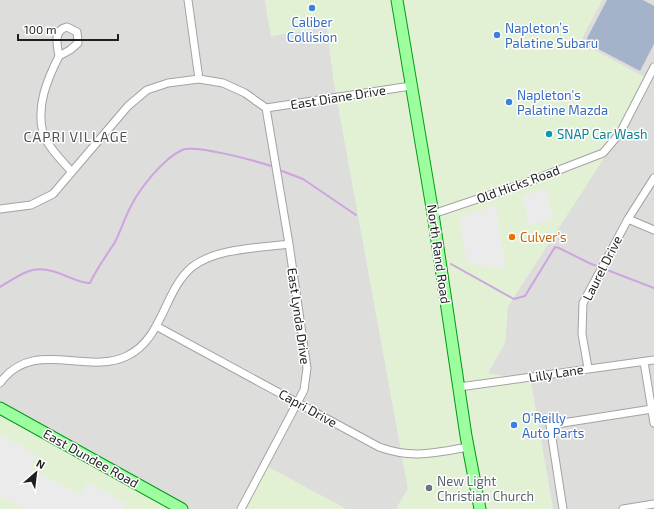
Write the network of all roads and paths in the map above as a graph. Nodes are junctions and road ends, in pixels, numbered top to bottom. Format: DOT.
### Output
graph roads {
  1 [pos="188,0"];
  2 [pos="397,0"];
  3 [pos="59,56"];
  4 [pos="654,68"];
  5 [pos="199,79"];
  6 [pos="651,81"];
  7 [pos="411,86"];
  8 [pos="266,108"];
  9 [pos="72,172"];
  10 [pos="654,178"];
  11 [pos="0,209"];
  12 [pos="433,214"];
  13 [pos="628,219"];
  14 [pos="654,230"];
  15 [pos="289,244"];
  16 [pos="156,326"];
  17 [pos="654,360"];
  18 [pos="644,362"];
  19 [pos="588,368"];
  20 [pos="0,383"];
  21 [pos="459,387"];
  22 [pos="298,402"];
  23 [pos="0,408"];
  24 [pos="652,409"];
  25 [pos="654,423"];
  26 [pos="468,447"];
  27 [pos="654,504"];
  28 [pos="182,509"];
  29 [pos="241,509"];
  30 [pos="480,509"];
  31 [pos="564,509"];
  32 [pos="623,509"];
  1 -- 5 [label="street"];
  2 -- 7 [label="main road, North Rand Road"];
  3 -- 9 [label="street"];
  4 -- 6 [label="street"];
  5 -- 8 [label="street"];
  5 -- 9 [label="street"];
  6 -- 12 [label="street, Old Hicks Road"];
  7 -- 8 [label="street, East Diane Drive"];
  7 -- 12 [label="main road, North Rand Road"];
  8 -- 15 [label="street, East Lynda Drive"];
  9 -- 11 [label="street"];
  10 -- 13 [label="street, Laurel Drive"];
  12 -- 21 [label="main road, North Rand Road"];
  13 -- 14 [label="street"];
  13 -- 19 [label="street, Laurel Drive"];
  15 -- 16 [label="street"];
  15 -- 22 [label="street, East Lynda Drive"];
  16 -- 20 [label="street"];
  16 -- 22 [label="street, Capri Drive"];
  17 -- 18 [label="street, Lilly Lane"];
  18 -- 19 [label="street, Lilly Lane"];
  18 -- 24 [label="street"];
  19 -- 21 [label="street, Lilly Lane"];
  21 -- 26 [label="main road, North Rand Road"];
  22 -- 26 [label="street, Capri Drive"];
  22 -- 29 [label="street, East Lynda Drive"];
  23 -- 28 [label="main road, East Dundee Road"];
  24 -- 25 [label="street"];
  24 -- 31 [label="street"];
  26 -- 30 [label="main road, North Rand Road"];
  27 -- 32 [label="street"];
}
